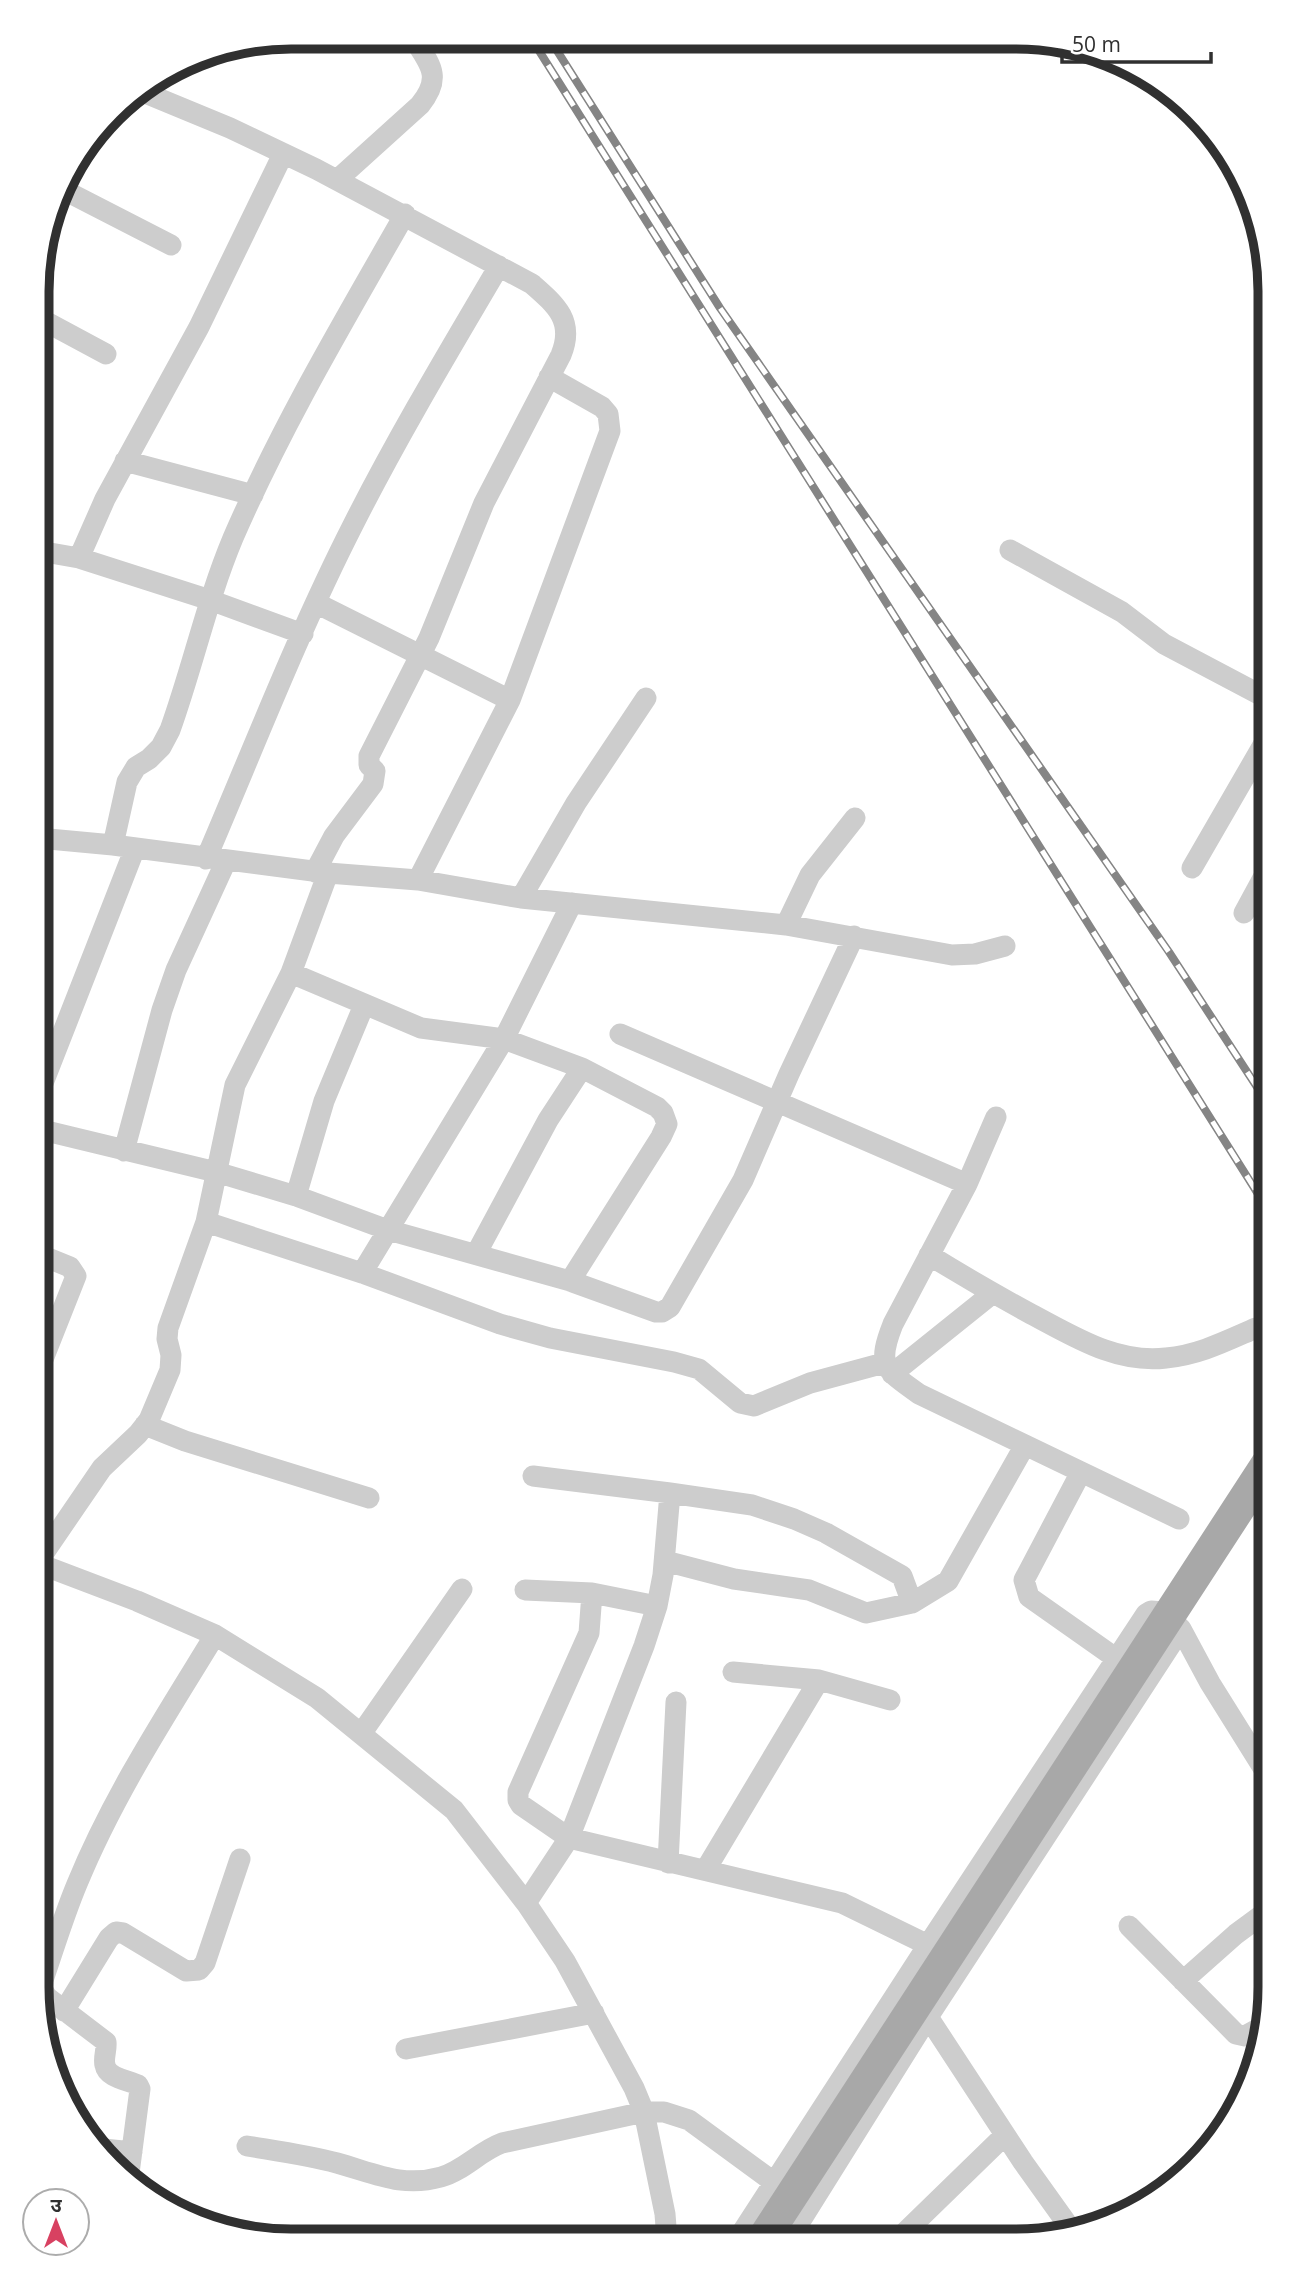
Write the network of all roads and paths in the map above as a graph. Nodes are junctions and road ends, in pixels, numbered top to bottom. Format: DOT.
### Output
graph roads {
  1 [pos="421,50"];
  2 [pos="150,95"];
  3 [pos="284,154"];
  4 [pos="337,180"];
  5 [pos="70,193"];
  6 [pos="405,214"];
  7 [pos="171,245"];
  8 [pos="499,267"];
  9 [pos="49,323"];
  10 [pos="106,354"];
  11 [pos="549,377"];
  12 [pos="125,461"];
  13 [pos="253,495"];
  14 [pos="1010,550"];
  15 [pos="49,553"];
  16 [pos="79,558"];
  17 [pos="210,600"];
  18 [pos="316,603"];
  19 [pos="303,634"];
  20 [pos="420,656"];
  21 [pos="1258,694"];
  22 [pos="646,698"];
  23 [pos="510,700"];
  24 [pos="1258,754"];
  25 [pos="855,818"];
  26 [pos="49,839"];
  27 [pos="113,845"];
  28 [pos="135,848"];
  29 [pos="216,860"];
  30 [pos="1192,868"];
  31 [pos="321,872"];
  32 [pos="418,880"];
  33 [pos="1258,888"];
  34 [pos="521,898"];
  35 [pos="572,903"];
  36 [pos="1244,913"];
  37 [pos="786,925"];
  38 [pos="854,936"];
  39 [pos="1004,946"];
  40 [pos="291,973"];
  41 [pos="364,1005"];
  42 [pos="620,1034"];
  43 [pos="504,1039"];
  44 [pos="49,1068"];
  45 [pos="582,1068"];
  46 [pos="776,1101"];
  47 [pos="996,1117"];
  48 [pos="49,1132"];
  49 [pos="124,1151"];
  50 [pos="216,1172"];
  51 [pos="967,1184"];
  52 [pos="296,1196"];
  53 [pos="206,1222"];
  54 [pos="388,1230"];
  55 [pos="476,1254"];
  56 [pos="929,1255"];
  57 [pos="49,1259"];
  58 [pos="362,1273"];
  59 [pos="570,1281"];
  60 [pos="993,1293"];
  61 [pos="1256,1328"];
  62 [pos="49,1342"];
  63 [pos="888,1368"];
  64 [pos="145,1425"];
  65 [pos="1025,1445"];
  66 [pos="1081,1472"];
  67 [pos="533,1476"];
  68 [pos="1257,1480"];
  69 [pos="670,1493"];
  70 [pos="369,1498"];
  71 [pos="1179,1519"];
  72 [pos="49,1545"];
  73 [pos="665,1561"];
  74 [pos="49,1568"];
  75 [pos="463,1589"];
  76 [pos="524,1590"];
  77 [pos="592,1593"];
  78 [pos="912,1603"];
  79 [pos="657,1606"];
  80 [pos="1181,1629"];
  81 [pos="215,1634"];
  82 [pos="1117,1658"];
  83 [pos="733,1672"];
  84 [pos="819,1680"];
  85 [pos="890,1700"];
  86 [pos="676,1702"];
  87 [pos="361,1734"];
  88 [pos="1257,1758"];
  89 [pos="569,1838"];
  90 [pos="240,1859"];
  91 [pos="668,1863"];
  92 [pos="706,1869"];
  93 [pos="526,1903"];
  94 [pos="1257,1919"];
  95 [pos="1129,1926"];
  96 [pos="928,1945"];
  97 [pos="49,1963"];
  98 [pos="1183,1981"];
  99 [pos="898,1992"];
  100 [pos="50,1997"];
  101 [pos="64,2011"];
  102 [pos="594,2014"];
  103 [pos="928,2017"];
  104 [pos="1253,2031"];
  105 [pos="406,2049"];
  106 [pos="644,2112"];
  107 [pos="1005,2135"];
  108 [pos="247,2146"];
  109 [pos="112,2150"];
  110 [pos="132,2152"];
  111 [pos="130,2168"];
  112 [pos="775,2183"];
  113 [pos="1067,2223"];
  114 [pos="666,2229"];
  115 [pos="744,2229"];
  116 [pos="770,2229"];
  117 [pos="796,2229"];
  118 [pos="908,2229"];
  1 -- 4 [label="street"];
  2 -- 3 [label="street"];
  3 -- 4 [label="street"];
  3 -- 12 [label="street"];
  4 -- 6 [label="street"];
  5 -- 7 [label="street"];
  6 -- 8 [label="street"];
  6 -- 13 [label="street"];
  8 -- 11 [label="street"];
  8 -- 18 [label="street"];
  9 -- 10 [label="street"];
  11 -- 20 [label="street"];
  11 -- 23 [label="street"];
  12 -- 13 [label="street"];
  12 -- 16 [label="street"];
  13 -- 17 [label="street"];
  14 -- 21 [label="street"];
  15 -- 16 [label="street"];
  16 -- 17 [label="street"];
  17 -- 19 [label="street"];
  17 -- 27 [label="street"];
  18 -- 19 [label="street"];
  18 -- 20 [label="street"];
  19 -- 29 [label="street"];
  20 -- 23 [label="street"];
  20 -- 31 [label="street"];
  22 -- 34 [label="street"];
  23 -- 32 [label="street"];
  24 -- 30 [label="street"];
  25 -- 37 [label="street"];
  26 -- 27 [label="street"];
  27 -- 28 [label="street"];
  28 -- 29 [label="street"];
  28 -- 44 [label="street"];
  29 -- 31 [label="street"];
  29 -- 49 [label="street"];
  31 -- 32 [label="street"];
  31 -- 40 [label="street"];
  32 -- 34 [label="street"];
  33 -- 36 [label="street"];
  34 -- 35 [label="street"];
  35 -- 37 [label="street"];
  35 -- 43 [label="street"];
  37 -- 38 [label="street"];
  38 -- 39 [label="street"];
  38 -- 46 [label="street"];
  40 -- 41 [label="street"];
  40 -- 50 [label="street"];
  41 -- 43 [label="street"];
  41 -- 52 [label="street"];
  42 -- 46 [label="street"];
  43 -- 45 [label="street"];
  43 -- 54 [label="street"];
  45 -- 55 [label="street"];
  45 -- 59 [label="street"];
  46 -- 51 [label="street"];
  46 -- 59 [label="street"];
  47 -- 51 [label="street"];
  48 -- 49 [label="street"];
  49 -- 50 [label="street"];
  50 -- 52 [label="street"];
  50 -- 53 [label="street"];
  51 -- 56 [label="street"];
  52 -- 54 [label="street"];
  53 -- 58 [label="street"];
  53 -- 64 [label="street"];
  54 -- 55 [label="street"];
  54 -- 58 [label="street"];
  55 -- 59 [label="street"];
  56 -- 60 [label="street"];
  56 -- 63 [label="street"];
  57 -- 62 [label="street"];
  58 -- 63 [label="street"];
  60 -- 61 [label="street"];
  60 -- 63 [label="street"];
  63 -- 65 [label="street"];
  64 -- 70 [label="street"];
  64 -- 72 [label="street"];
  65 -- 66 [label="street"];
  65 -- 78 [label="street"];
  66 -- 71 [label="street"];
  66 -- 82 [label="street"];
  67 -- 69 [label="street"];
  68 -- 116 [label="main road, bridge"];
  69 -- 73 [label="street"];
  69 -- 78 [label="street"];
  73 -- 78 [label="street"];
  73 -- 79 [label="street"];
  74 -- 81 [label="street"];
  75 -- 87 [label="street"];
  76 -- 77 [label="street"];
  77 -- 79 [label="street"];
  77 -- 89 [label="street"];
  79 -- 89 [label="street"];
  80 -- 82 [label="street"];
  80 -- 88 [label="street"];
  80 -- 103 [label="street"];
  81 -- 87 [label="street"];
  81 -- 97 [label="street"];
  82 -- 96 [label="street"];
  83 -- 84 [label="street"];
  84 -- 85 [label="street"];
  84 -- 92 [label="street"];
  86 -- 91 [label="street"];
  87 -- 93 [label="street"];
  89 -- 91 [label="street"];
  89 -- 93 [label="street"];
  90 -- 101 [label="street"];
  91 -- 92 [label="street"];
  92 -- 96 [label="street"];
  93 -- 102 [label="street"];
  94 -- 98 [label="street"];
  95 -- 98 [label="street"];
  96 -- 99 [label="street"];
  98 -- 104 [label="street"];
  99 -- 103 [label="street"];
  99 -- 112 [label="street"];
  100 -- 101 [label="street"];
  101 -- 110 [label="street"];
  102 -- 105 [label="street"];
  102 -- 106 [label="street"];
  103 -- 107 [label="street"];
  103 -- 117 [label="street"];
  106 -- 108 [label="street"];
  106 -- 112 [label="street"];
  106 -- 114 [label="street"];
  107 -- 113 [label="street"];
  107 -- 118 [label="street"];
  109 -- 110 [label="street"];
  110 -- 111 [label="street"];
  112 -- 115 [label="street"];
}
